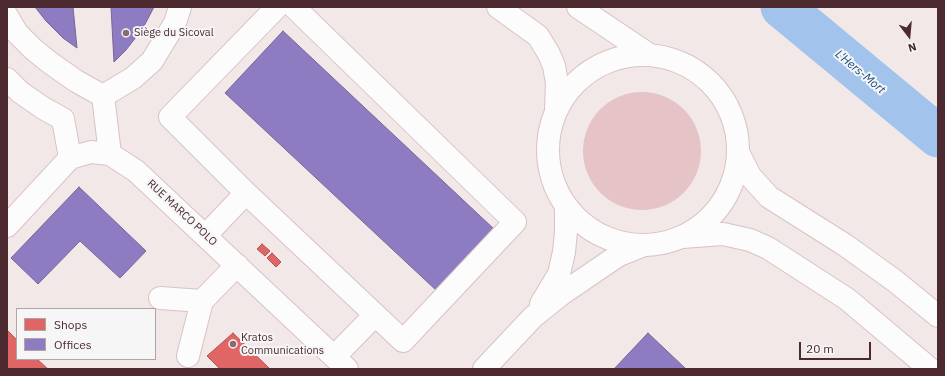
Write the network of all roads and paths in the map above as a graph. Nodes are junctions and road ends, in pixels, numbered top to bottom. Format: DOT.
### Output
graph roads {
  1 [pos="180,7"];
  2 [pos="277,7"];
  3 [pos="294,7"];
  4 [pos="498,7"];
  5 [pos="578,7"];
  6 [pos="7,16"];
  7 [pos="648,54"];
  8 [pos="7,79"];
  9 [pos="103,96"];
  10 [pos="556,110"];
  11 [pos="110,154"];
  12 [pos="739,154"];
  13 [pos="70,158"];
  14 [pos="246,193"];
  15 [pos="566,207"];
  16 [pos="7,226"];
  17 [pos="206,236"];
  18 [pos="682,237"];
  19 [pos="644,245"];
  20 [pos="237,265"];
  21 [pos="160,298"];
  22 [pos="202,301"];
  23 [pos="375,315"];
  24 [pos="938,316"];
  25 [pos="533,317"];
  26 [pos="188,356"];
  27 [pos="340,363"];
  28 [pos="484,369"];
  29 [pos="930,369"];
  1 -- 9 [label="main road"];
  2 -- 14 [label="main road"];
  3 -- 23 [label="main road"];
  4 -- 10 [label="main road"];
  5 -- 7 [label="main road"];
  6 -- 9 [label="main road"];
  7 -- 10 [label="main road"];
  7 -- 12 [label="main road"];
  8 -- 13 [label="main road"];
  9 -- 11 [label="main road"];
  10 -- 15 [label="main road"];
  11 -- 13 [label="main road, RUE MARCO POLO"];
  11 -- 17 [label="main road, RUE MARCO POLO"];
  12 -- 18 [label="main road"];
  12 -- 24 [label="main road"];
  13 -- 16 [label="main road"];
  14 -- 17 [label="main road"];
  14 -- 23 [label="main road"];
  15 -- 19 [label="main road"];
  15 -- 25 [label="main road"];
  17 -- 20 [label="main road, RUE MARCO POLO"];
  18 -- 19 [label="main road"];
  18 -- 29 [label="main road"];
  19 -- 25 [label="main road"];
  20 -- 22 [label="main road"];
  20 -- 27 [label="main road, RUE MARCO POLO"];
  21 -- 22 [label="main road"];
  22 -- 26 [label="main road"];
  23 -- 27 [label="main road"];
  25 -- 28 [label="main road"];
}
